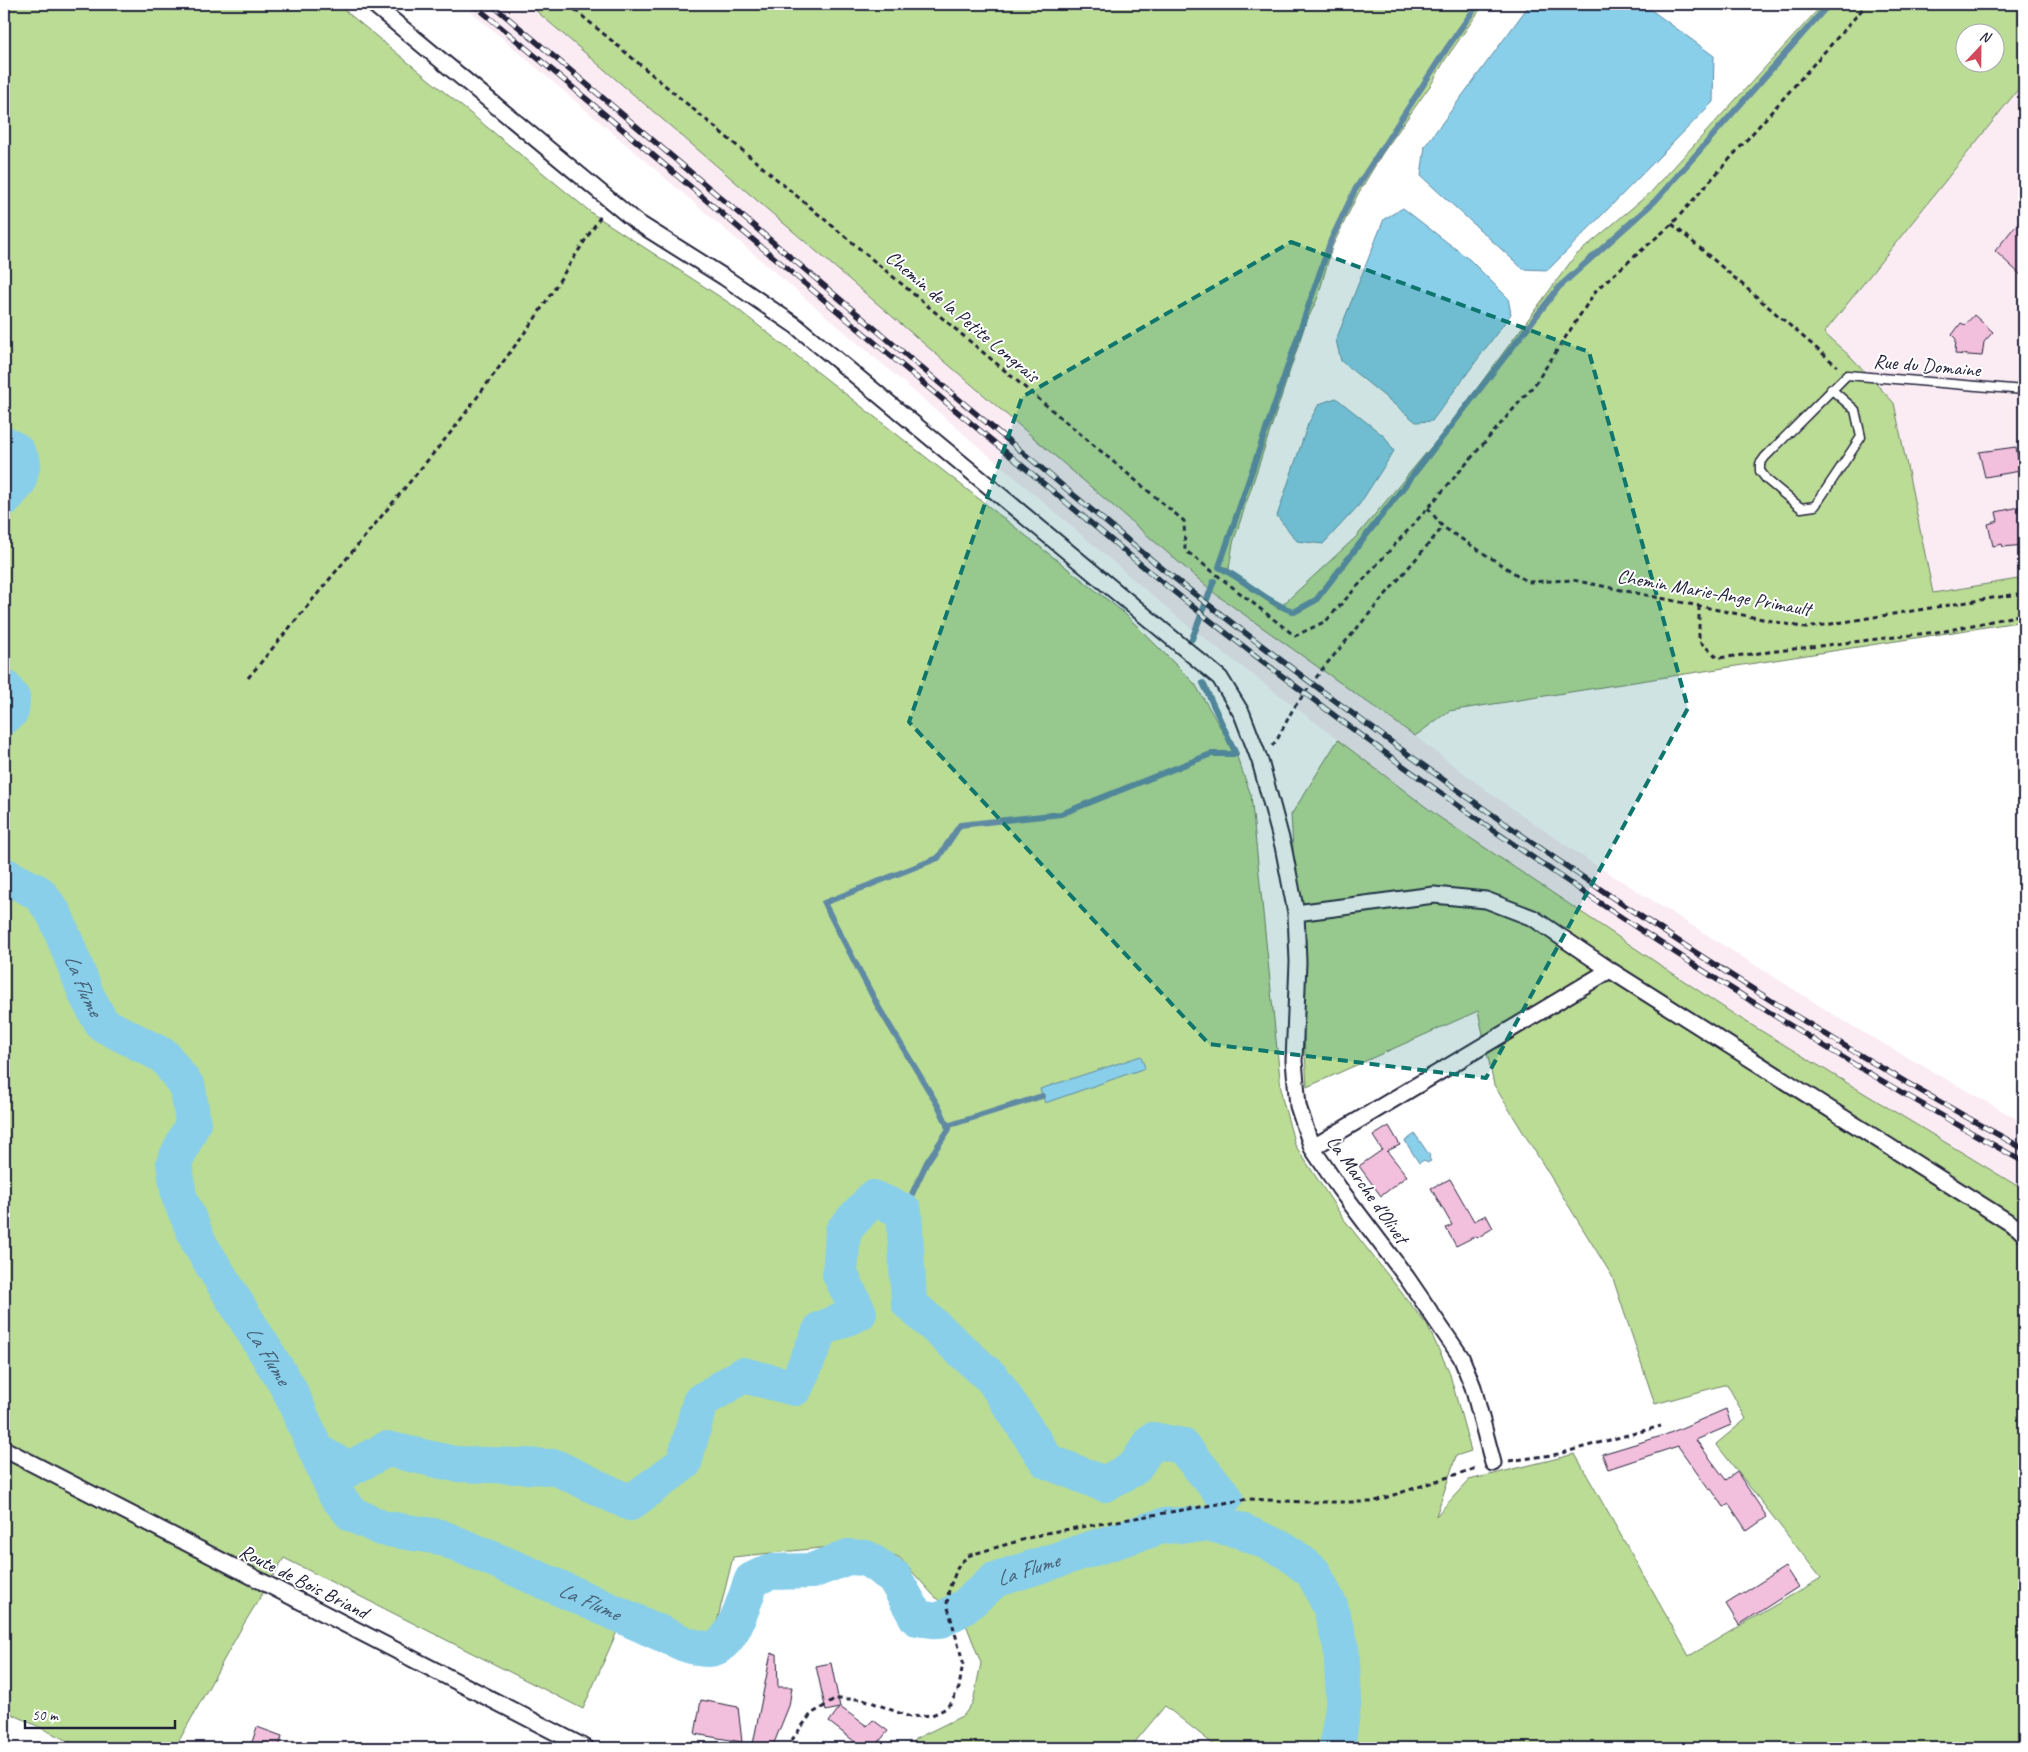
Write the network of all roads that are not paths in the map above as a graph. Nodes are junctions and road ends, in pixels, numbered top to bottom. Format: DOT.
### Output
graph roads {
  1 [pos="373,4"];
  2 [pos="1831,388"];
  3 [pos="2024,390"];
  4 [pos="1296,913"];
  5 [pos="1610,970"];
  6 [pos="1312,1148"];
  7 [pos="2024,1234"];
  8 [pos="4,1449"];
  9 [pos="1493,1463"];
  10 [pos="586,1748"];
  1 -- 4 [label="street, La Marche d'Olivet"];
  2 -- 2 [label="lane, Rue du Domaine"];
  2 -- 3 [label="lane, Rue du Domaine"];
  4 -- 5 [label="street"];
  4 -- 6 [label="street, La Marche d'Olivet"];
  5 -- 6 [label="street"];
  5 -- 7 [label="street"];
  6 -- 9 [label="street, La Marche d'Olivet"];
  8 -- 10 [label="street, Route de Bois Briand"];
}
